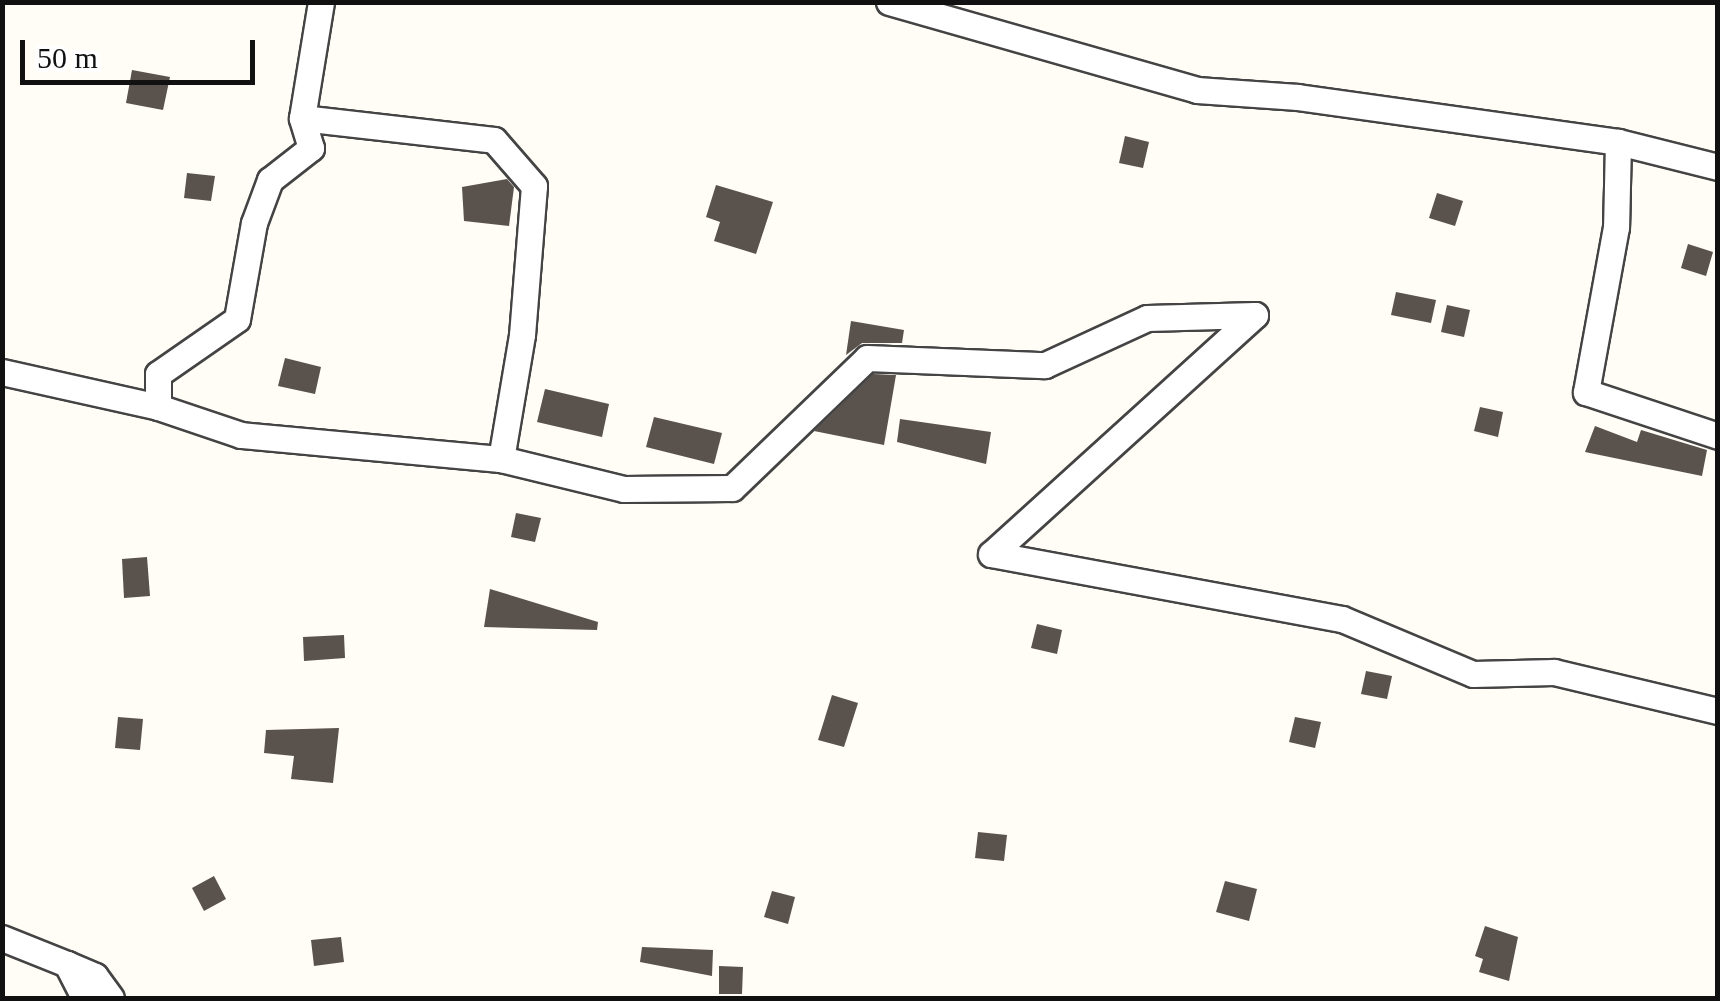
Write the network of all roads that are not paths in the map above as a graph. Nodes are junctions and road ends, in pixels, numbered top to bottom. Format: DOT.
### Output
graph roads {
  1 [pos="320,2"];
  2 [pos="889,2"];
  3 [pos="302,118"];
  4 [pos="1618,142"];
  5 [pos="1718,167"];
  6 [pos="2,372"];
  7 [pos="158,407"];
  8 [pos="1718,436"];
  9 [pos="501,459"];
  10 [pos="1718,711"];
  11 [pos="2,938"];
  12 [pos="67,964"];
  13 [pos="84,998"];
  14 [pos="111,998"];
  1 -- 3 [label="street"];
  2 -- 4 [label="street"];
  3 -- 7 [label="street"];
  3 -- 9 [label="street"];
  4 -- 5 [label="street"];
  4 -- 8 [label="street"];
  6 -- 7 [label="street"];
  7 -- 9 [label="street"];
  9 -- 10 [label="street"];
  11 -- 12 [label="street"];
  12 -- 13 [label="street"];
  12 -- 14 [label="street"];
}
